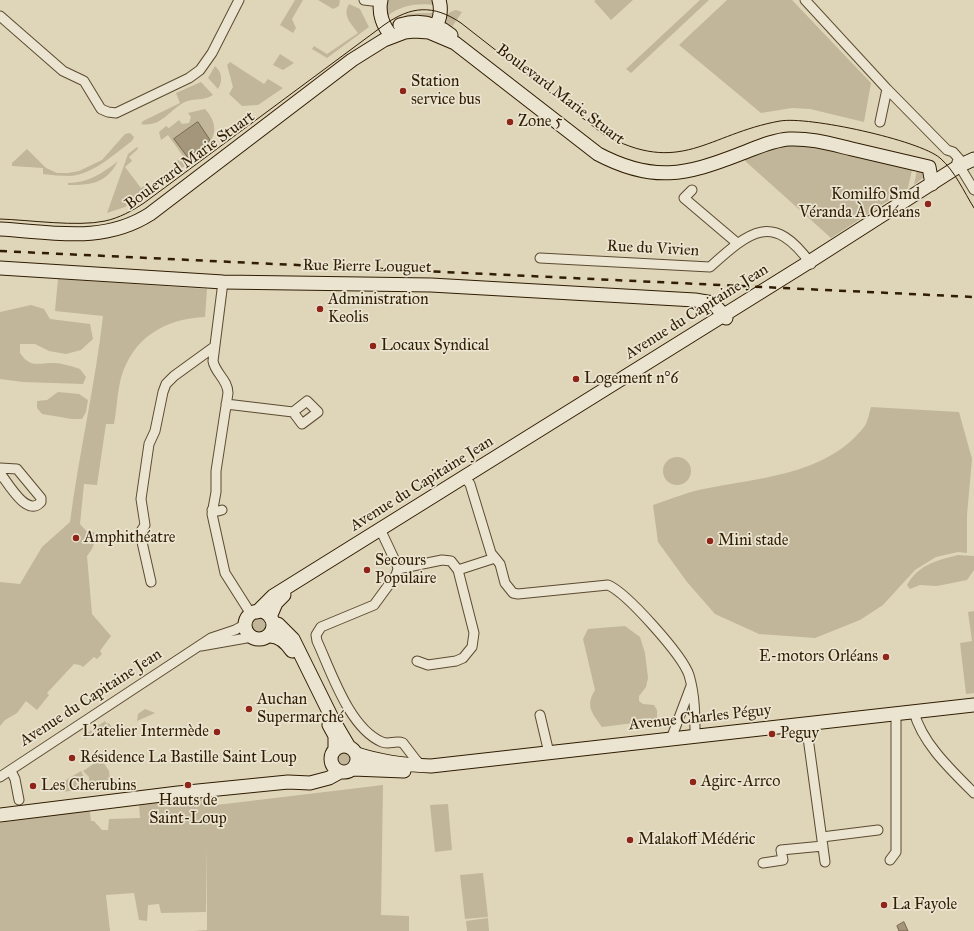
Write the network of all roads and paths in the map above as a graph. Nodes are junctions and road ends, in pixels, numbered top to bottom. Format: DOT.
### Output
graph roads {
  1 [pos="239,0"];
  2 [pos="364,0"];
  3 [pos="439,0"];
  4 [pos="805,0"];
  5 [pos="381,1"];
  6 [pos="0,16"];
  7 [pos="433,29"];
  8 [pos="389,33"];
  9 [pos="886,89"];
  10 [pos="880,122"];
  11 [pos="974,154"];
  12 [pos="959,166"];
  13 [pos="929,167"];
  14 [pos="932,184"];
  15 [pos="692,190"];
  16 [pos="974,190"];
  17 [pos="0,229"];
  18 [pos="737,243"];
  19 [pos="540,258"];
  20 [pos="810,263"];
  21 [pos="0,268"];
  22 [pos="223,282"];
  23 [pos="725,316"];
  24 [pos="214,347"];
  25 [pos="226,404"];
  26 [pos="292,412"];
  27 [pos="0,468"];
  28 [pos="0,473"];
  29 [pos="466,479"];
  30 [pos="382,532"];
  31 [pos="494,558"];
  32 [pos="398,569"];
  33 [pos="458,570"];
  34 [pos="151,582"];
  35 [pos="251,617"];
  36 [pos="272,620"];
  37 [pos="268,636"];
  38 [pos="252,637"];
  39 [pos="200,647"];
  40 [pos="417,661"];
  41 [pos="691,686"];
  42 [pos="974,705"];
  43 [pos="914,712"];
  44 [pos="896,714"];
  45 [pos="540,715"];
  46 [pos="806,723"];
  47 [pos="695,736"];
  48 [pos="671,739"];
  49 [pos="335,750"];
  50 [pos="353,750"];
  51 [pos="548,753"];
  52 [pos="427,766"];
  53 [pos="336,767"];
  54 [pos="353,769"];
  55 [pos="11,771"];
  56 [pos="0,777"];
  57 [pos="974,792"];
  58 [pos="19,800"];
  59 [pos="0,816"];
  60 [pos="878,830"];
  61 [pos="822,841"];
  62 [pos="890,860"];
  63 [pos="825,862"];
  64 [pos="763,863"];
  1 -- 6 [label="street"];
  2 -- 5 [label="street"];
  3 -- 7 [label="main road"];
  4 -- 9 [label="street"];
  5 -- 8 [label="main road"];
  7 -- 8 [label="main road, Boulevard Marie Stuart"];
  7 -- 12 [label="main road, Boulevard Marie Stuart"];
  7 -- 13 [label="main road"];
  8 -- 17 [label="main road, Boulevard Marie Stuart"];
  9 -- 10 [label="street"];
  9 -- 12 [label="street"];
  11 -- 12 [label="main road, Avenue du Capitaine Jean"];
  12 -- 13 [label="main road"];
  12 -- 14 [label="main road, Avenue du Capitaine Jean"];
  12 -- 16 [label="street"];
  12 -- 20 [label="main road, Avenue du Capitaine Jean"];
  13 -- 14 [label="main road"];
  14 -- 20 [label="main road, Avenue du Capitaine Jean"];
  15 -- 18 [label="street"];
  18 -- 19 [label="street, Rue du Vivien"];
  18 -- 20 [label="street, Rue du Vivien"];
  20 -- 23 [label="main road, Avenue du Capitaine Jean"];
  21 -- 22 [label="main road, Rue Pierre Louguet"];
  22 -- 23 [label="main road, Rue Pierre Louguet"];
  22 -- 24 [label="street"];
  23 -- 29 [label="main road, Avenue du Capitaine Jean"];
  24 -- 25 [label="street"];
  24 -- 34 [label="street"];
  25 -- 26 [label="street"];
  25 -- 35 [label="street"];
  27 -- 28 [label="street"];
  29 -- 30 [label="main road, Avenue du Capitaine Jean"];
  29 -- 31 [label="street"];
  30 -- 32 [label="street"];
  30 -- 35 [label="main road, Avenue du Capitaine Jean"];
  30 -- 36 [label="main road, Avenue du Capitaine Jean"];
  31 -- 33 [label="street"];
  31 -- 41 [label="street"];
  32 -- 33 [label="street"];
  32 -- 52 [label="street"];
  33 -- 40 [label="street"];
  35 -- 36 [label="main road"];
  35 -- 38 [label="main road"];
  35 -- 39 [label="street, Avenue du Capitaine Jean"];
  36 -- 37 [label="main road"];
  36 -- 50 [label="main road"];
  37 -- 38 [label="main road"];
  37 -- 49 [label="main road"];
  38 -- 39 [label="street"];
  39 -- 55 [label="street, Avenue du Capitaine Jean"];
  41 -- 47 [label="street"];
  41 -- 48 [label="street"];
  42 -- 43 [label="main road, Avenue Charles Péguy"];
  43 -- 44 [label="main road, Avenue Charles Péguy"];
  43 -- 57 [label="street"];
  44 -- 46 [label="main road, Avenue Charles Péguy"];
  44 -- 62 [label="street"];
  45 -- 51 [label="street"];
  46 -- 47 [label="main road, Avenue Charles Péguy"];
  46 -- 61 [label="street"];
  47 -- 48 [label="main road, Avenue Charles Péguy"];
  48 -- 51 [label="main road, Avenue Charles Péguy"];
  49 -- 50 [label="main road"];
  49 -- 53 [label="main road"];
  50 -- 52 [label="main road, Avenue Charles Péguy"];
  50 -- 54 [label="main road"];
  51 -- 52 [label="main road, Avenue Charles Péguy"];
  52 -- 54 [label="main road, Avenue Charles Péguy"];
  53 -- 54 [label="main road"];
  53 -- 59 [label="main road"];
  55 -- 56 [label="street, Avenue du Capitaine Jean"];
  55 -- 58 [label="street"];
  60 -- 61 [label="street"];
  61 -- 63 [label="street"];
  61 -- 64 [label="street"];
}
